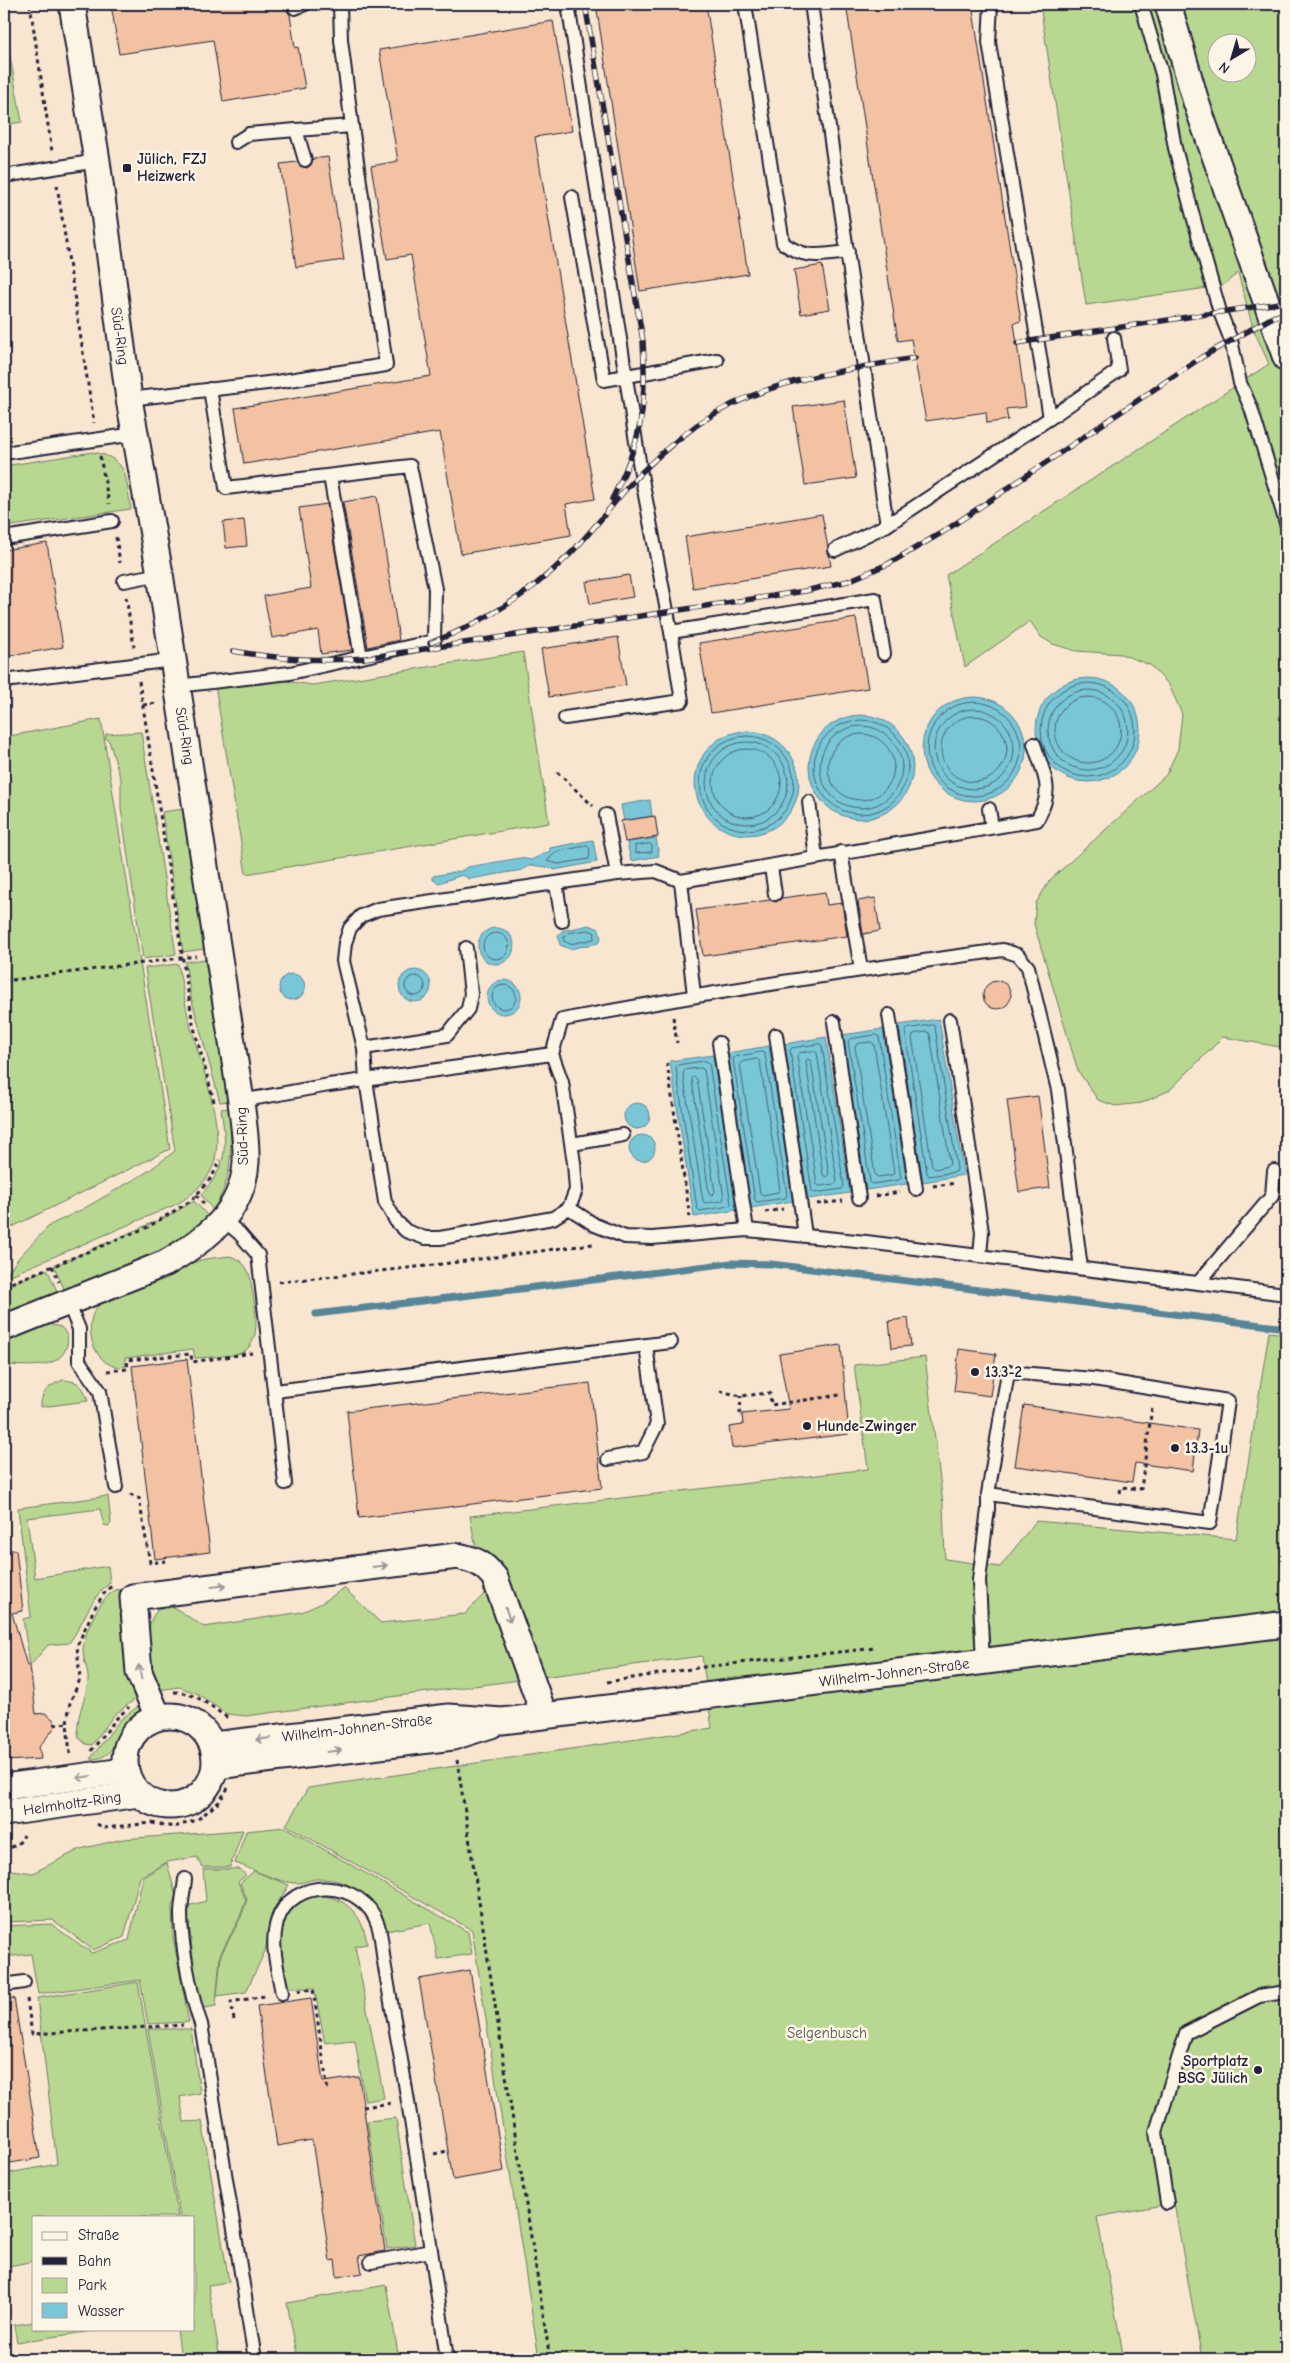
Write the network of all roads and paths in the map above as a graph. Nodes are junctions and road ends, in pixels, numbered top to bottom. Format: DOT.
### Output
graph roads {
  1 [pos="30,4"];
  2 [pos="72,4"];
  3 [pos="340,4"];
  4 [pos="568,4"];
  5 [pos="745,4"];
  6 [pos="811,4"];
  7 [pos="991,4"];
  8 [pos="1141,4"];
  9 [pos="1168,4"];
  10 [pos="352,126"];
  11 [pos="296,130"];
  12 [pos="236,142"];
  13 [pos="305,160"];
  14 [pos="97,161"];
  15 [pos="54,167"];
  16 [pos="4,176"];
  17 [pos="572,197"];
  18 [pos="848,252"];
  19 [pos="1114,338"];
  20 [pos="1286,358"];
  21 [pos="716,360"];
  22 [pos="625,376"];
  23 [pos="210,389"];
  24 [pos="129,399"];
  25 [pos="1050,418"];
  26 [pos="135,434"];
  27 [pos="97,440"];
  28 [pos="4,453"];
  29 [pos="330,476"];
  30 [pos="112,521"];
  31 [pos="1286,523"];
  32 [pos="887,525"];
  33 [pos="4,538"];
  34 [pos="834,550"];
  35 [pos="160,574"];
  36 [pos="124,581"];
  37 [pos="671,632"];
  38 [pos="884,654"];
  39 [pos="361,657"];
  40 [pos="173,660"];
  41 [pos="136,664"];
  42 [pos="4,681"];
  43 [pos="177,686"];
  44 [pos="565,718"];
  45 [pos="1034,744"];
  46 [pos="558,772"];
  47 [pos="809,802"];
  48 [pos="989,809"];
  49 [pos="606,815"];
  50 [pos="992,827"];
  51 [pos="841,852"];
  52 [pos="816,858"];
  53 [pos="771,867"];
  54 [pos="617,874"];
  55 [pos="681,881"];
  56 [pos="556,884"];
  57 [pos="775,894"];
  58 [pos="562,921"];
  59 [pos="466,948"];
  60 [pos="181,958"];
  61 [pos="861,969"];
  62 [pos="4,981"];
  63 [pos="694,995"];
  64 [pos="670,999"];
  65 [pos="889,1015"];
  66 [pos="950,1020"];
  67 [pos="834,1022"];
  68 [pos="776,1035"];
  69 [pos="677,1043"];
  70 [pos="719,1043"];
  71 [pos="364,1048"];
  72 [pos="552,1054"];
  73 [pos="667,1063"];
  74 [pos="366,1080"];
  75 [pos="241,1101"];
  76 [pos="216,1114"];
  77 [pos="623,1135"];
  78 [pos="572,1144"];
  79 [pos="221,1158"];
  80 [pos="1274,1171"];
  81 [pos="974,1180"];
  82 [pos="916,1189"];
  83 [pos="859,1198"];
  84 [pos="800,1207"];
  85 [pos="569,1208"];
  86 [pos="745,1216"];
  87 [pos="223,1220"];
  88 [pos="690,1224"];
  89 [pos="748,1230"];
  90 [pos="805,1236"];
  91 [pos="625,1237"];
  92 [pos="980,1256"];
  93 [pos="1081,1268"];
  94 [pos="1200,1282"];
  95 [pos="261,1283"];
  96 [pos="4,1286"];
  97 [pos="1286,1294"];
  98 [pos="68,1302"];
  99 [pos="4,1328"];
  100 [pos="671,1342"];
  101 [pos="646,1346"];
  102 [pos="270,1350"];
  103 [pos="79,1361"];
  104 [pos="1154,1389"];
  105 [pos="275,1391"];
  106 [pos="720,1391"];
  107 [pos="840,1395"];
  108 [pos="741,1396"];
  109 [pos="740,1414"];
  110 [pos="608,1459"];
  111 [pos="285,1483"];
  112 [pos="116,1488"];
  113 [pos="988,1494"];
  114 [pos="1118,1511"];
  115 [pos="166,1557"];
  116 [pos="118,1584"];
  117 [pos="1286,1624"];
  118 [pos="983,1662"];
  119 [pos="154,1706"];
  120 [pos="544,1715"];
  121 [pos="236,1720"];
  122 [pos="502,1721"];
  123 [pos="67,1723"];
  124 [pos="54,1725"];
  125 [pos="215,1756"];
  126 [pos="86,1757"];
  127 [pos="456,1758"];
  128 [pos="71,1759"];
  129 [pos="249,1762"];
  130 [pos="124,1771"];
  131 [pos="4,1787"];
  132 [pos="139,1794"];
  133 [pos="91,1802"];
  134 [pos="4,1813"];
  135 [pos="185,1879"];
  136 [pos="24,1982"];
  137 [pos="4,1985"];
  138 [pos="1286,1992"];
  139 [pos="282,1994"];
  140 [pos="234,2020"];
  141 [pos="201,2024"];
  142 [pos="328,2092"];
  143 [pos="408,2100"];
  144 [pos="363,2107"];
  145 [pos="1167,2203"];
  146 [pos="431,2251"];
  147 [pos="371,2262"];
  148 [pos="255,2359"];
  149 [pos="447,2359"];
  150 [pos="550,2359"];
  1 -- 15 [label="path"];
  2 -- 14 [label="street, Süd-Ring"];
  3 -- 10 [label="lane"];
  4 -- 22 [label="lane"];
  5 -- 18 [label="lane"];
  6 -- 18 [label="lane"];
  7 -- 25 [label="lane"];
  8 -- 31 [label="lane"];
  9 -- 20 [label="street"];
  10 -- 11 [label="lane"];
  10 -- 23 [label="lane"];
  11 -- 12 [label="lane"];
  11 -- 13 [label="lane"];
  14 -- 15 [label="lane"];
  14 -- 24 [label="street, Süd-Ring"];
  15 -- 16 [label="lane"];
  15 -- 27 [label="path"];
  17 -- 22 [label="lane"];
  18 -- 32 [label="lane"];
  19 -- 25 [label="lane"];
  21 -- 22 [label="lane"];
  22 -- 37 [label="lane"];
  23 -- 24 [label="lane"];
  23 -- 29 [label="lane"];
  24 -- 26 [label="street, Süd-Ring"];
  25 -- 32 [label="lane"];
  26 -- 27 [label="lane"];
  26 -- 35 [label="street, Süd-Ring"];
  27 -- 28 [label="lane"];
  27 -- 30 [label="path"];
  29 -- 39 [label="lane"];
  29 -- 39 [label="lane"];
  30 -- 33 [label="lane"];
  30 -- 36 [label="path"];
  32 -- 34 [label="lane"];
  35 -- 36 [label="lane"];
  35 -- 40 [label="street, Süd-Ring"];
  36 -- 41 [label="path"];
  37 -- 38 [label="lane"];
  37 -- 44 [label="lane"];
  39 -- 43 [label="lane"];
  40 -- 41 [label="lane"];
  40 -- 43 [label="street, Süd-Ring"];
  41 -- 42 [label="lane"];
  41 -- 60 [label="path"];
  43 -- 75 [label="street, Süd-Ring"];
  45 -- 50 [label="lane"];
  46 -- 49 [label="path"];
  47 -- 52 [label="lane"];
  48 -- 50 [label="lane"];
  49 -- 54 [label="lane"];
  50 -- 51 [label="lane"];
  51 -- 52 [label="lane"];
  51 -- 61 [label="lane"];
  52 -- 53 [label="lane"];
  53 -- 55 [label="lane"];
  53 -- 57 [label="lane"];
  54 -- 55 [label="lane"];
  54 -- 56 [label="lane"];
  55 -- 63 [label="lane"];
  56 -- 58 [label="lane"];
  56 -- 71 [label="lane"];
  59 -- 71 [label="lane"];
  60 -- 62 [label="path"];
  60 -- 76 [label="path"];
  61 -- 63 [label="lane"];
  61 -- 93 [label="lane"];
  63 -- 64 [label="lane"];
  64 -- 69 [label="path"];
  64 -- 72 [label="lane"];
  65 -- 82 [label="lane"];
  66 -- 81 [label="lane"];
  67 -- 83 [label="lane"];
  68 -- 84 [label="lane"];
  70 -- 86 [label="lane"];
  71 -- 74 [label="lane"];
  72 -- 74 [label="lane"];
  72 -- 78 [label="lane"];
  73 -- 88 [label="path"];
  74 -- 75 [label="lane"];
  74 -- 85 [label="lane"];
  75 -- 87 [label="street, Süd-Ring"];
  77 -- 78 [label="lane"];
  78 -- 85 [label="lane"];
  79 -- 96 [label="path"];
  80 -- 94 [label="lane"];
  81 -- 82 [label="path"];
  81 -- 92 [label="lane"];
  82 -- 83 [label="path"];
  83 -- 84 [label="path"];
  84 -- 86 [label="path"];
  84 -- 90 [label="lane"];
  85 -- 91 [label="lane"];
  86 -- 89 [label="lane"];
  87 -- 95 [label="lane"];
  87 -- 98 [label="street, Süd-Ring"];
  89 -- 90 [label="lane"];
  89 -- 91 [label="lane"];
  90 -- 92 [label="lane"];
  91 -- 95 [label="path"];
  92 -- 93 [label="lane"];
  93 -- 94 [label="lane"];
  94 -- 97 [label="lane"];
  95 -- 102 [label="lane"];
  98 -- 99 [label="street, Süd-Ring"];
  98 -- 103 [label="lane"];
  100 -- 101 [label="lane"];
  101 -- 105 [label="lane"];
  101 -- 110 [label="lane"];
  102 -- 103 [label="path"];
  102 -- 105 [label="lane"];
  103 -- 112 [label="lane"];
  104 -- 113 [label="lane"];
  104 -- 114 [label="path"];
  104 -- 114 [label="lane"];
  105 -- 111 [label="lane"];
  106 -- 108 [label="path"];
  107 -- 108 [label="path"];
  108 -- 109 [label="path"];
  112 -- 115 [label="path"];
  113 -- 114 [label="lane"];
  113 -- 118 [label="lane"];
  116 -- 123 [label="path"];
  117 -- 118 [label="street, Wilhelm-Johnen-Straße"];
  118 -- 120 [label="street, Wilhelm-Johnen-Straße"];
  119 -- 120 [label="street, one-way"];
  119 -- 121 [label="path"];
  119 -- 125 [label="street"];
  119 -- 126 [label="path"];
  119 -- 130 [label="street"];
  120 -- 122 [label="street, Wilhelm-Johnen-Straße"];
  122 -- 125 [label="street, Wilhelm-Johnen-Straße, one-way"];
  129 -- 122 [label="street, Wilhelm-Johnen-Straße, one-way"];
  123 -- 124 [label="path"];
  123 -- 128 [label="path"];
  125 -- 129 [label="street, Wilhelm-Johnen-Straße"];
  125 -- 132 [label="street"];
  127 -- 150 [label="path"];
  129 -- 133 [label="path"];
  130 -- 131 [label="street, Helmholtz-Ring, one-way"];
  130 -- 132 [label="street"];
  132 -- 133 [label="street, Helmholtz-Ring"];
  133 -- 134 [label="street, Helmholtz-Ring"];
  135 -- 141 [label="lane"];
  136 -- 137 [label="lane"];
  136 -- 141 [label="path"];
  138 -- 145 [label="lane"];
  139 -- 140 [label="path"];
  139 -- 142 [label="path"];
  139 -- 143 [label="lane"];
  141 -- 148 [label="lane"];
  143 -- 144 [label="path"];
  143 -- 146 [label="lane"];
  146 -- 147 [label="lane"];
  146 -- 149 [label="lane"];
}
